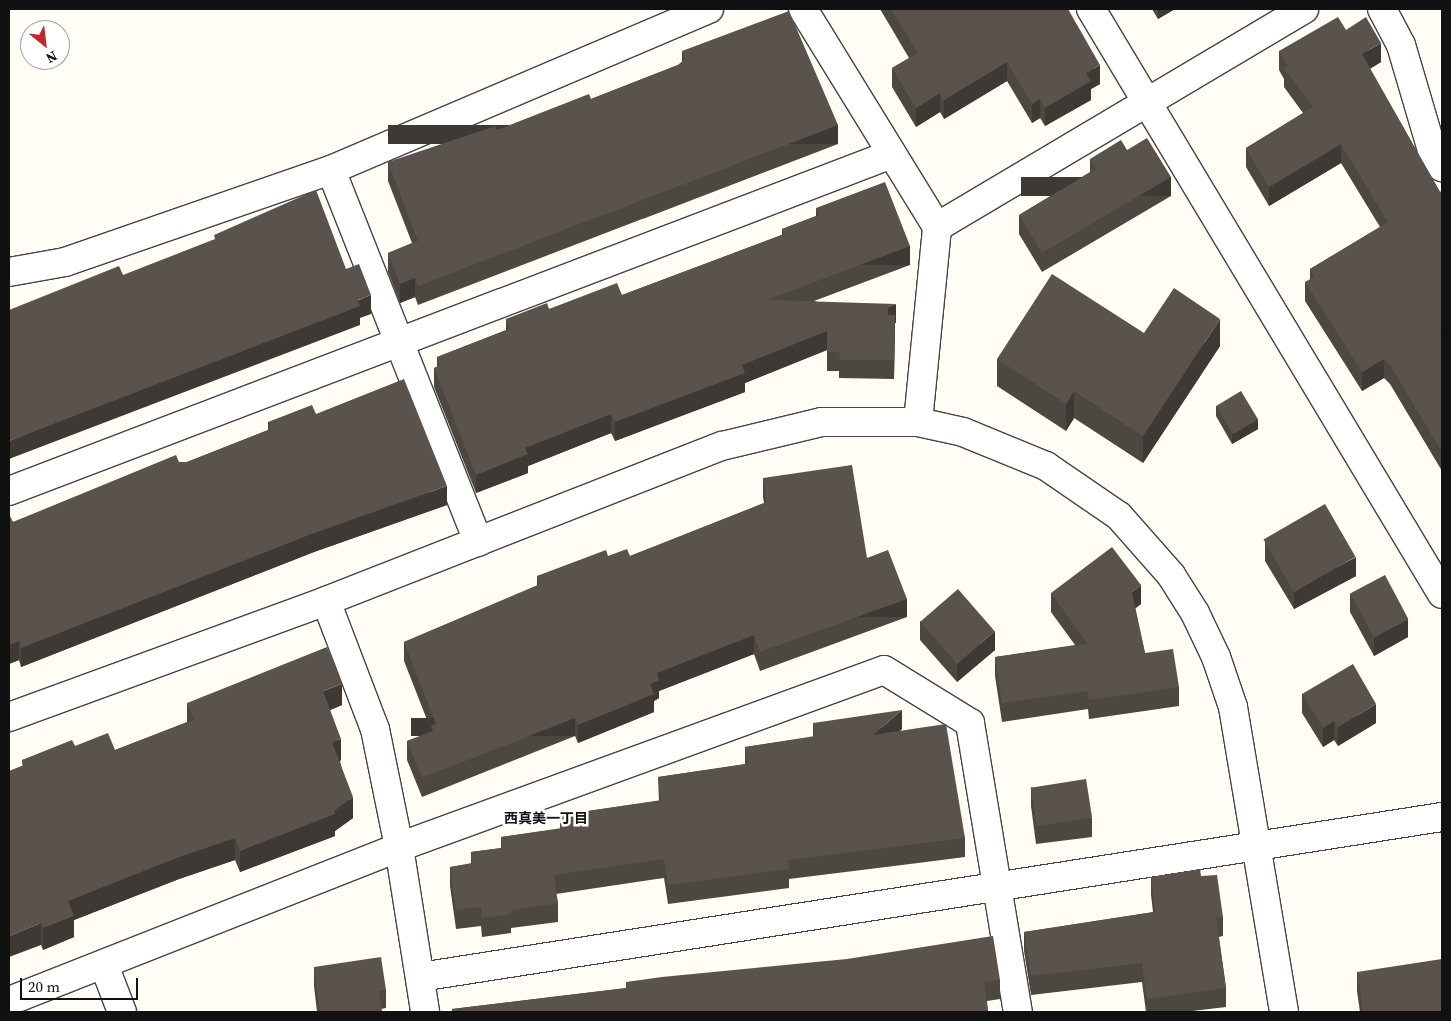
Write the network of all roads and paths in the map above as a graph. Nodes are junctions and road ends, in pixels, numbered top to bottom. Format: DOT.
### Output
graph roads {
  1 [pos="709,9"];
  2 [pos="803,9"];
  3 [pos="1091,9"];
  4 [pos="1304,9"];
  5 [pos="1382,9"];
  6 [pos="1145,101"];
  7 [pos="892,154"];
  8 [pos="1442,167"];
  9 [pos="331,170"];
  10 [pos="937,227"];
  11 [pos="9,272"];
  12 [pos="399,344"];
  13 [pos="918,422"];
  14 [pos="9,491"];
  15 [pos="478,542"];
  16 [pos="1442,594"];
  17 [pos="326,601"];
  18 [pos="9,717"];
  19 [pos="1442,816"];
  20 [pos="399,847"];
  21 [pos="1259,848"];
  22 [pos="1000,889"];
  23 [pos="104,965"];
  24 [pos="420,977"];
  25 [pos="9,1001"];
  26 [pos="122,1012"];
  27 [pos="425,1012"];
  28 [pos="1018,1012"];
  29 [pos="1284,1012"];
  1 -- 9 [label="street"];
  2 -- 7 [label="street"];
  3 -- 6 [label="street"];
  4 -- 6 [label="street"];
  5 -- 8 [label="street"];
  6 -- 10 [label="street"];
  6 -- 16 [label="street"];
  7 -- 10 [label="street"];
  7 -- 12 [label="street"];
  9 -- 11 [label="street"];
  9 -- 12 [label="street"];
  10 -- 13 [label="street"];
  12 -- 14 [label="street"];
  12 -- 15 [label="street"];
  13 -- 15 [label="street"];
  13 -- 21 [label="street"];
  15 -- 17 [label="street"];
  17 -- 18 [label="street"];
  17 -- 20 [label="street"];
  19 -- 21 [label="street"];
  20 -- 22 [label="street"];
  20 -- 23 [label="street"];
  20 -- 24 [label="street"];
  21 -- 22 [label="street"];
  21 -- 29 [label="street"];
  22 -- 24 [label="street"];
  22 -- 28 [label="street"];
  23 -- 25 [label="street"];
  23 -- 26 [label="street"];
  24 -- 27 [label="street"];
}
